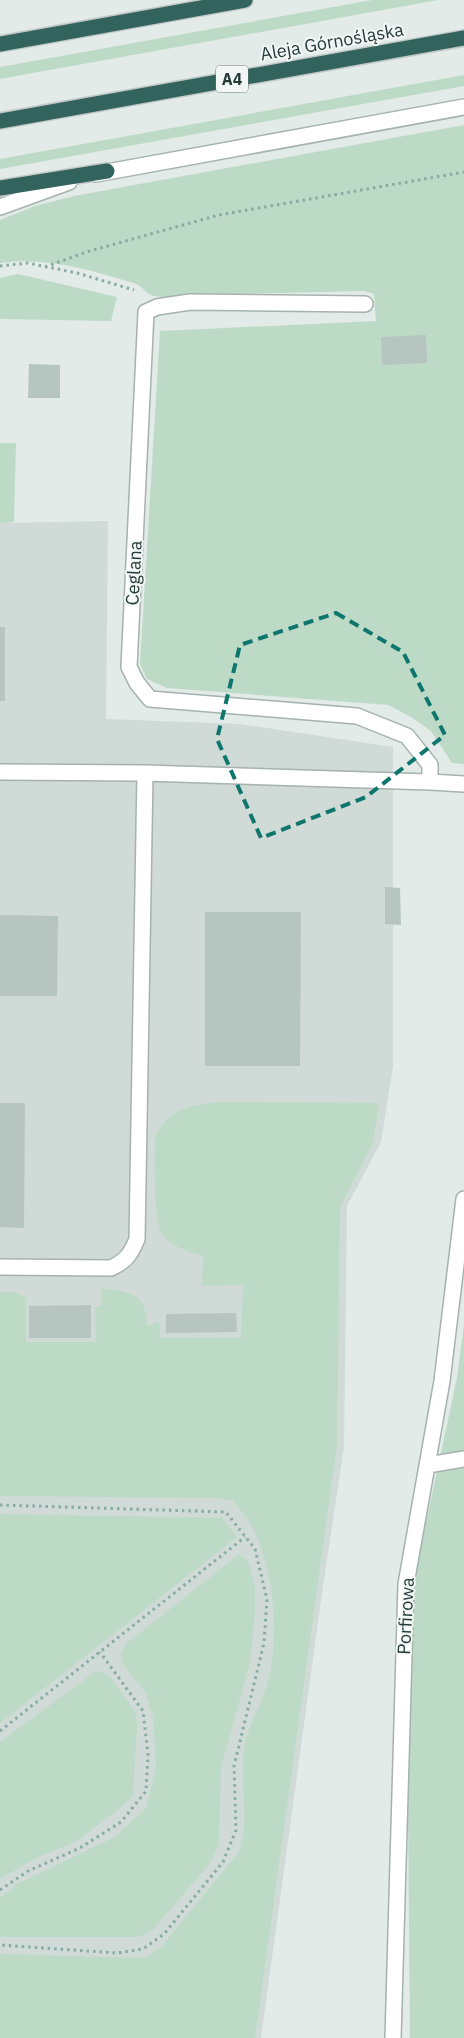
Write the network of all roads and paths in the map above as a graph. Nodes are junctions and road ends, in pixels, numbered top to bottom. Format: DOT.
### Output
graph roads {
  1 [pos="245,0"];
  2 [pos="464,38"];
  3 [pos="0,44"];
  4 [pos="464,107"];
  5 [pos="0,121"];
  6 [pos="107,171"];
  7 [pos="464,172"];
  8 [pos="0,188"];
  9 [pos="0,207"];
  10 [pos="0,266"];
  11 [pos="45,267"];
  12 [pos="365,304"];
  13 [pos="156,307"];
  14 [pos="0,772"];
  15 [pos="145,773"];
  16 [pos="430,782"];
  17 [pos="464,784"];
  18 [pos="464,1199"];
  19 [pos="0,1267"];
  20 [pos="464,1459"];
  21 [pos="428,1464"];
  22 [pos="0,1505"];
  23 [pos="245,1537"];
  24 [pos="100,1652"];
  25 [pos="0,1731"];
  26 [pos="0,1890"];
  27 [pos="0,1945"];
  28 [pos="393,2038"];
  1 -- 3 [label="highway"];
  2 -- 5 [label="highway, Aleja Górnośląska / A4"];
  4 -- 6 [label="street"];
  6 -- 8 [label="highway"];
  6 -- 9 [label="street"];
  7 -- 11 [label="path"];
  10 -- 11 [label="path"];
  11 -- 13 [label="path"];
  12 -- 13 [label="street"];
  13 -- 16 [label="street, Ceglana"];
  14 -- 15 [label="street"];
  15 -- 16 [label="street"];
  15 -- 19 [label="street"];
  16 -- 17 [label="street"];
  18 -- 21 [label="street, Porfirowa"];
  20 -- 21 [label="street"];
  21 -- 28 [label="street, Porfirowa"];
  22 -- 23 [label="path"];
  23 -- 24 [label="path"];
  23 -- 27 [label="path"];
  24 -- 25 [label="path"];
  24 -- 26 [label="path"];
}
